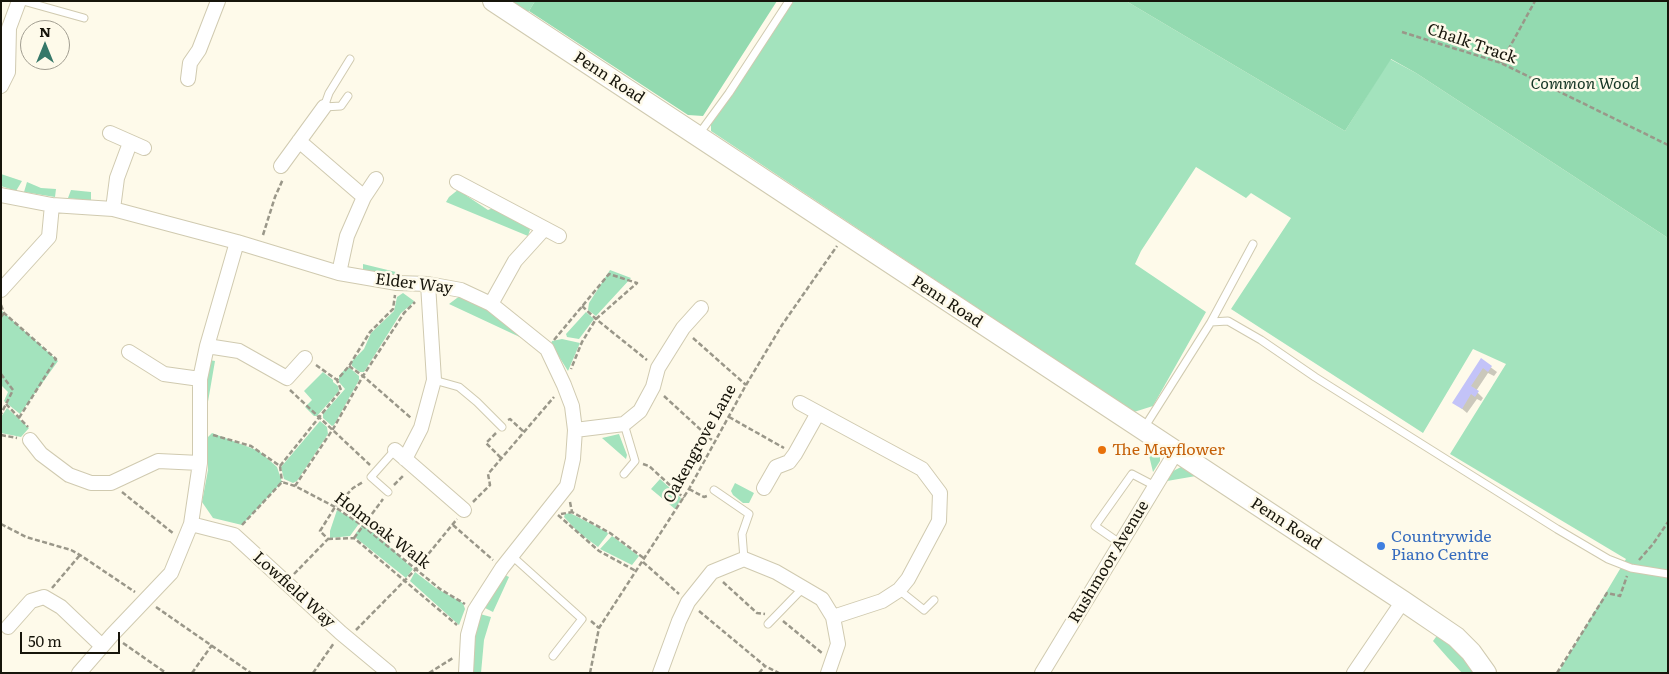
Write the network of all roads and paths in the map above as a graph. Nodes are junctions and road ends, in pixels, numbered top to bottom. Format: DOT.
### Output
graph roads {
  1 [pos="21,1"];
  2 [pos="218,1"];
  3 [pos="493,1"];
  4 [pos="789,1"];
  5 [pos="1535,1"];
  6 [pos="84,18"];
  7 [pos="1402,32"];
  8 [pos="350,59"];
  9 [pos="1500,63"];
  10 [pos="188,78"];
  11 [pos="1,86"];
  12 [pos="348,96"];
  13 [pos="324,107"];
  14 [pos="110,133"];
  15 [pos="697,136"];
  16 [pos="299,141"];
  17 [pos="1668,145"];
  18 [pos="281,166"];
  19 [pos="376,179"];
  20 [pos="457,182"];
  21 [pos="1,195"];
  22 [pos="364,197"];
  23 [pos="52,205"];
  24 [pos="113,209"];
  25 [pos="544,229"];
  26 [pos="845,234"];
  27 [pos="559,236"];
  28 [pos="238,242"];
  29 [pos="1253,244"];
  30 [pos="258,249"];
  31 [pos="339,273"];
  32 [pos="397,283"];
  33 [pos="428,287"];
  34 [pos="1,290"];
  35 [pos="491,304"];
  36 [pos="1,305"];
  37 [pos="582,306"];
  38 [pos="701,308"];
  39 [pos="4,313"];
  40 [pos="1,317"];
  41 [pos="596,320"];
  42 [pos="1211,322"];
  43 [pos="683,328"];
  44 [pos="207,346"];
  45 [pos="547,349"];
  46 [pos="128,352"];
  47 [pos="305,358"];
  48 [pos="349,366"];
  49 [pos="658,368"];
  50 [pos="1,374"];
  51 [pos="363,376"];
  52 [pos="287,378"];
  53 [pos="200,380"];
  54 [pos="337,380"];
  55 [pos="434,380"];
  56 [pos="564,385"];
  57 [pos="746,385"];
  58 [pos="653,387"];
  59 [pos="800,403"];
  60 [pos="6,404"];
  61 [pos="818,413"];
  62 [pos="1,414"];
  63 [pos="320,417"];
  64 [pos="729,417"];
  65 [pos="19,418"];
  66 [pos="624,424"];
  67 [pos="502,427"];
  68 [pos="422,428"];
  69 [pos="333,429"];
  70 [pos="200,430"];
  71 [pos="574,430"];
  72 [pos="1143,430"];
  73 [pos="30,440"];
  74 [pos="714,442"];
  75 [pos="1176,452"];
  76 [pos="400,454"];
  77 [pos="795,454"];
  78 [pos="635,461"];
  79 [pos="200,463"];
  80 [pos="280,466"];
  81 [pos="374,474"];
  82 [pos="624,474"];
  83 [pos="282,482"];
  84 [pos="111,483"];
  85 [pos="294,486"];
  86 [pos="567,486"];
  87 [pos="1155,486"];
  88 [pos="764,488"];
  89 [pos="689,489"];
  90 [pos="714,490"];
  91 [pos="388,492"];
  92 [pos="684,498"];
  93 [pos="335,507"];
  94 [pos="464,510"];
  95 [pos="572,512"];
  96 [pos="553,513"];
  97 [pos="1668,522"];
  98 [pos="1,524"];
  99 [pos="191,524"];
  100 [pos="453,525"];
  101 [pos="234,535"];
  102 [pos="328,539"];
  103 [pos="184,542"];
  104 [pos="1121,544"];
  105 [pos="80,555"];
  106 [pos="512,556"];
  107 [pos="744,559"];
  108 [pos="644,560"];
  109 [pos="502,568"];
  110 [pos="1631,568"];
  111 [pos="416,569"];
  112 [pos="636,571"];
  113 [pos="1668,574"];
  114 [pos="405,580"];
  115 [pos="286,582"];
  116 [pos="803,588"];
  117 [pos="899,590"];
  118 [pos="44,597"];
  119 [pos="146,600"];
  120 [pos="934,600"];
  121 [pos="1403,601"];
  122 [pos="688,602"];
  123 [pos="475,610"];
  124 [pos="833,617"];
  125 [pos="768,624"];
  126 [pos="8,627"];
  127 [pos="112,635"];
  128 [pos="468,635"];
  129 [pos="345,636"];
  130 [pos="212,645"];
  131 [pos="102,646"];
  132 [pos="466,650"];
  133 [pos="553,656"];
  134 [pos="765,666"];
  135 [pos="79,673"];
  136 [pos="166,673"];
  137 [pos="192,673"];
  138 [pos="251,673"];
  139 [pos="313,673"];
  140 [pos="389,673"];
  141 [pos="429,673"];
  142 [pos="466,673"];
  143 [pos="590,673"];
  144 [pos="660,673"];
  145 [pos="759,673"];
  146 [pos="778,673"];
  147 [pos="828,673"];
  148 [pos="1042,673"];
  149 [pos="1354,673"];
  150 [pos="1486,673"];
  151 [pos="1557,673"];
  1 -- 6 [label="lane"];
  1 -- 11 [label="street"];
  2 -- 10 [label="street"];
  3 -- 15 [label="main road, Penn Road"];
  4 -- 15 [label="lane"];
  5 -- 9 [label="path"];
  7 -- 9 [label="path, Chalk Track"];
  8 -- 13 [label="lane"];
  9 -- 17 [label="path, Chalk Track"];
  12 -- 13 [label="lane"];
  13 -- 16 [label="street"];
  14 -- 24 [label="street"];
  15 -- 26 [label="main road, Penn Road"];
  16 -- 18 [label="street"];
  16 -- 22 [label="street"];
  18 -- 30 [label="path"];
  19 -- 22 [label="street"];
  20 -- 25 [label="street"];
  21 -- 23 [label="street, Elder Way"];
  22 -- 31 [label="street"];
  23 -- 24 [label="street, Elder Way"];
  23 -- 34 [label="street"];
  24 -- 28 [label="street, Elder Way"];
  25 -- 27 [label="street"];
  25 -- 35 [label="street"];
  26 -- 57 [label="path, Oakengrove Lane"];
  26 -- 72 [label="main road, Penn Road"];
  28 -- 30 [label="street, Elder Way"];
  28 -- 44 [label="street"];
  29 -- 42 [label="lane"];
  30 -- 31 [label="street, Elder Way"];
  31 -- 32 [label="street, Elder Way"];
  32 -- 33 [label="street, Elder Way"];
  32 -- 48 [label="path"];
  33 -- 35 [label="street, Elder Way"];
  33 -- 51 [label="path"];
  33 -- 55 [label="street"];
  35 -- 45 [label="street, Elder Way"];
  36 -- 39 [label="path"];
  37 -- 41 [label="path"];
  37 -- 41 [label="path"];
  37 -- 45 [label="path"];
  38 -- 43 [label="street"];
  39 -- 40 [label="path"];
  39 -- 65 [label="path"];
  41 -- 49 [label="path"];
  41 -- 56 [label="path"];
  42 -- 72 [label="lane"];
  42 -- 110 [label="lane"];
  43 -- 49 [label="street"];
  43 -- 57 [label="path"];
  44 -- 52 [label="street"];
  44 -- 53 [label="street"];
  45 -- 56 [label="street, Elder Way"];
  46 -- 53 [label="street"];
  47 -- 52 [label="street"];
  47 -- 54 [label="path"];
  48 -- 51 [label="path"];
  48 -- 54 [label="path"];
  49 -- 58 [label="street"];
  50 -- 60 [label="path"];
  51 -- 68 [label="path"];
  51 -- 69 [label="path"];
  52 -- 63 [label="path"];
  53 -- 70 [label="street"];
  54 -- 63 [label="path"];
  55 -- 67 [label="lane"];
  55 -- 68 [label="street"];
  56 -- 71 [label="street, Elder Way"];
  56 -- 94 [label="path"];
  57 -- 64 [label="path, Oakengrove Lane"];
  58 -- 66 [label="street"];
  58 -- 74 [label="path"];
  59 -- 61 [label="street"];
  60 -- 62 [label="path"];
  60 -- 65 [label="path"];
  61 -- 77 [label="street"];
  61 -- 117 [label="street"];
  63 -- 69 [label="path"];
  63 -- 80 [label="path"];
  64 -- 74 [label="path, Oakengrove Lane"];
  64 -- 77 [label="path"];
  65 -- 73 [label="path"];
  66 -- 71 [label="street"];
  66 -- 78 [label="lane"];
  68 -- 76 [label="street"];
  69 -- 81 [label="path"];
  69 -- 85 [label="path"];
  70 -- 79 [label="street"];
  70 -- 80 [label="path"];
  71 -- 86 [label="street, Elder Way"];
  72 -- 75 [label="main road, Penn Road"];
  73 -- 84 [label="street"];
  74 -- 89 [label="path, Oakengrove Lane"];
  75 -- 87 [label="street, Rushmoor Avenue"];
  75 -- 121 [label="main road, Penn Road"];
  76 -- 81 [label="lane"];
  76 -- 94 [label="street"];
  77 -- 88 [label="street"];
  78 -- 82 [label="lane"];
  78 -- 92 [label="path"];
  79 -- 84 [label="street"];
  79 -- 99 [label="street"];
  80 -- 83 [label="path"];
  81 -- 91 [label="lane"];
  81 -- 93 [label="path"];
  83 -- 85 [label="path, Holmoak Walk"];
  83 -- 101 [label="path"];
  84 -- 103 [label="path"];
  85 -- 93 [label="path, Holmoak Walk"];
  86 -- 95 [label="path"];
  86 -- 96 [label="street, Elder Way"];
  87 -- 104 [label="street, Rushmoor Avenue"];
  87 -- 104 [label="lane"];
  89 -- 90 [label="path"];
  89 -- 92 [label="path, Oakengrove Lane"];
  90 -- 107 [label="lane"];
  92 -- 108 [label="path, Oakengrove Lane"];
  93 -- 102 [label="path"];
  93 -- 111 [label="path, Holmoak Walk"];
  94 -- 100 [label="path"];
  95 -- 96 [label="path"];
  95 -- 108 [label="path"];
  96 -- 106 [label="street, Elder Way"];
  96 -- 112 [label="path"];
  97 -- 110 [label="path"];
  98 -- 105 [label="path"];
  99 -- 101 [label="street, Lowfield Way"];
  99 -- 103 [label="street"];
  100 -- 109 [label="path"];
  100 -- 111 [label="path"];
  101 -- 115 [label="street, Lowfield Way"];
  102 -- 114 [label="path"];
  102 -- 115 [label="path"];
  103 -- 119 [label="street"];
  104 -- 148 [label="street, Rushmoor Avenue"];
  105 -- 118 [label="path"];
  105 -- 119 [label="path"];
  106 -- 109 [label="street, Elder Way"];
  106 -- 133 [label="lane"];
  107 -- 116 [label="street"];
  107 -- 122 [label="street"];
  108 -- 112 [label="path, Oakengrove Lane"];
  108 -- 122 [label="path"];
  109 -- 123 [label="street, Elder Way"];
  110 -- 113 [label="lane"];
  110 -- 151 [label="path"];
  111 -- 114 [label="path"];
  111 -- 123 [label="path, Holmoak Walk"];
  112 -- 143 [label="path, Oakengrove Lane"];
  114 -- 128 [label="path"];
  114 -- 129 [label="path"];
  115 -- 129 [label="street, Lowfield Way"];
  116 -- 124 [label="street"];
  116 -- 125 [label="lane"];
  117 -- 120 [label="lane"];
  117 -- 124 [label="street"];
  118 -- 126 [label="street"];
  118 -- 131 [label="street"];
  119 -- 127 [label="street"];
  119 -- 130 [label="path"];
  121 -- 149 [label="street"];
  121 -- 150 [label="main road, Penn Road"];
  122 -- 134 [label="path"];
  122 -- 144 [label="street"];
  123 -- 128 [label="street, Elder Way"];
  124 -- 147 [label="street"];
  127 -- 131 [label="street"];
  127 -- 136 [label="path"];
  128 -- 132 [label="street, Elder Way"];
  129 -- 139 [label="path"];
  129 -- 140 [label="street, Lowfield Way"];
  130 -- 137 [label="path"];
  130 -- 138 [label="path"];
  131 -- 135 [label="street"];
  132 -- 141 [label="path"];
  132 -- 142 [label="street, Elder Way"];
  134 -- 145 [label="path"];
  134 -- 146 [label="path"];
}
